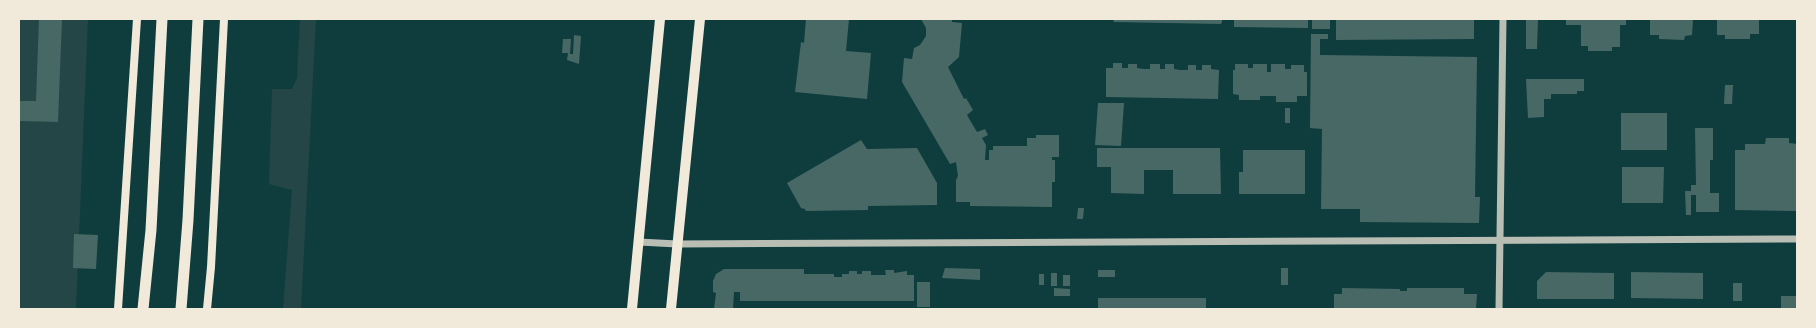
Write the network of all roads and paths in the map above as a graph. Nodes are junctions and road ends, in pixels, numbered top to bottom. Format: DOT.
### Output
graph roads {
  1 [pos="137,19"];
  2 [pos="162,19"];
  3 [pos="198,19"];
  4 [pos="224,19"];
  5 [pos="660,19"];
  6 [pos="700,19"];
  7 [pos="1503,19"];
  8 [pos="1499,239"];
  9 [pos="1797,239"];
  10 [pos="639,242"];
  11 [pos="677,244"];
  12 [pos="118,309"];
  13 [pos="143,309"];
  14 [pos="181,309"];
  15 [pos="207,309"];
  16 [pos="632,309"];
  17 [pos="671,309"];
  18 [pos="1500,309"];
  1 -- 12 [label="main road"];
  2 -- 13 [label="highway"];
  3 -- 14 [label="highway"];
  4 -- 15 [label="main road"];
  5 -- 10 [label="main road"];
  6 -- 11 [label="main road"];
  7 -- 8 [label="street"];
  8 -- 9 [label="street"];
  8 -- 11 [label="street"];
  8 -- 18 [label="street"];
  10 -- 11 [label="street"];
  10 -- 16 [label="main road"];
  11 -- 17 [label="main road"];
}
